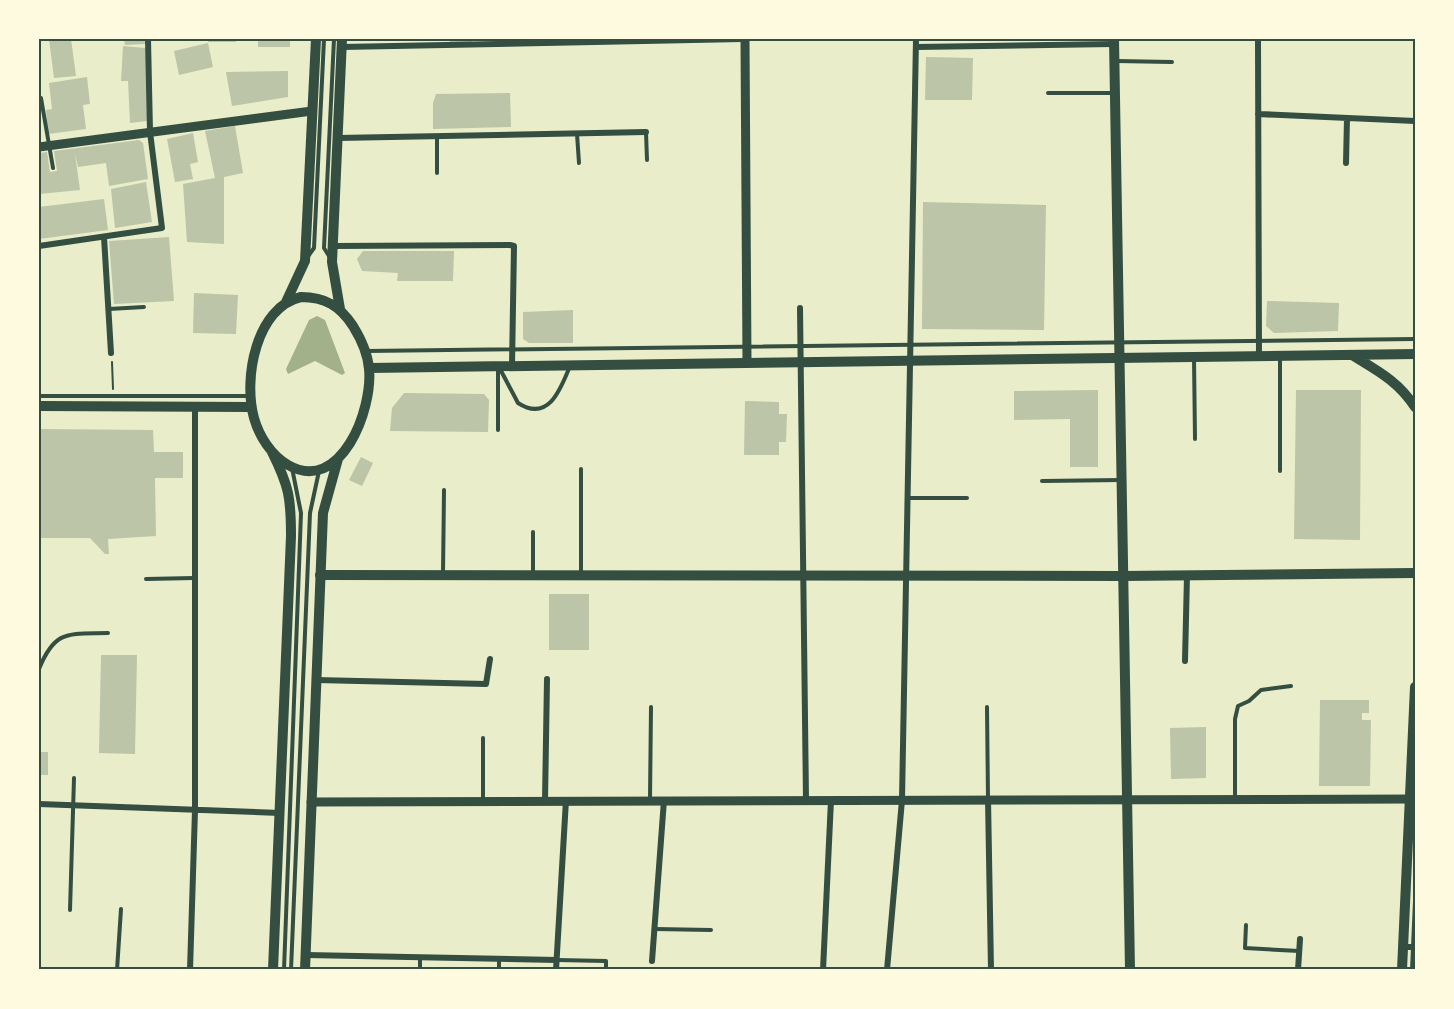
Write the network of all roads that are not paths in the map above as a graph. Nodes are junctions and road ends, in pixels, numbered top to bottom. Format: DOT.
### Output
graph roads {
  1 [pos="148,39"];
  2 [pos="316,39"];
  3 [pos="324,39"];
  4 [pos="743,39"];
  5 [pos="916,39"];
  6 [pos="1258,39"];
  7 [pos="1114,41"];
  8 [pos="339,42"];
  9 [pos="916,47"];
  10 [pos="1114,60"];
  11 [pos="1172,62"];
  12 [pos="1048,93"];
  13 [pos="1115,93"];
  14 [pos="41,98"];
  15 [pos="312,111"];
  16 [pos="1258,114"];
  17 [pos="1347,118"];
  18 [pos="1415,121"];
  19 [pos="150,132"];
  20 [pos="646,132"];
  21 [pos="577,133"];
  22 [pos="437,137"];
  23 [pos="338,138"];
  24 [pos="44,146"];
  25 [pos="646,160"];
  26 [pos="579,163"];
  27 [pos="1346,163"];
  28 [pos="53,168"];
  29 [pos="437,173"];
  30 [pos="104,237"];
  31 [pos="39,246"];
  32 [pos="333,246"];
  33 [pos="305,261"];
  34 [pos="332,262"];
  35 [pos="286,302"];
  36 [pos="144,307"];
  37 [pos="800,308"];
  38 [pos="109,309"];
  39 [pos="340,309"];
  40 [pos="1415,339"];
  41 [pos="1259,341"];
  42 [pos="1119,343"];
  43 [pos="911,345"];
  44 [pos="801,346"];
  45 [pos="747,347"];
  46 [pos="513,349"];
  47 [pos="365,351"];
  48 [pos="111,353"];
  49 [pos="1415,354"];
  50 [pos="1352,355"];
  51 [pos="1259,356"];
  52 [pos="1280,356"];
  53 [pos="1194,357"];
  54 [pos="1120,358"];
  55 [pos="910,361"];
  56 [pos="802,362"];
  57 [pos="747,363"];
  58 [pos="512,366"];
  59 [pos="570,366"];
  60 [pos="498,367"];
  61 [pos="369,368"];
  62 [pos="39,396"];
  63 [pos="251,402"];
  64 [pos="39,406"];
  65 [pos="195,407"];
  66 [pos="1415,408"];
  67 [pos="498,430"];
  68 [pos="1195,439"];
  69 [pos="272,452"];
  70 [pos="338,459"];
  71 [pos="292,467"];
  72 [pos="320,469"];
  73 [pos="581,469"];
  74 [pos="1280,471"];
  75 [pos="1122,480"];
  76 [pos="1042,481"];
  77 [pos="444,490"];
  78 [pos="908,498"];
  79 [pos="967,498"];
  80 [pos="533,532"];
  81 [pos="1415,573"];
  82 [pos="320,575"];
  83 [pos="442,575"];
  84 [pos="533,575"];
  85 [pos="581,575"];
  86 [pos="804,575"];
  87 [pos="906,575"];
  88 [pos="1187,575"];
  89 [pos="1124,576"];
  90 [pos="195,578"];
  91 [pos="146,579"];
  92 [pos="108,633"];
  93 [pos="490,659"];
  94 [pos="1185,661"];
  95 [pos="39,669"];
  96 [pos="547,679"];
  97 [pos="316,680"];
  98 [pos="1291,686"];
  99 [pos="1415,687"];
  100 [pos="651,707"];
  101 [pos="987,707"];
  102 [pos="483,738"];
  103 [pos="74,778"];
  104 [pos="988,799"];
  105 [pos="1127,799"];
  106 [pos="1235,799"];
  107 [pos="1412,799"];
  108 [pos="566,800"];
  109 [pos="650,800"];
  110 [pos="664,800"];
  111 [pos="806,800"];
  112 [pos="831,800"];
  113 [pos="902,800"];
  114 [pos="483,801"];
  115 [pos="545,801"];
  116 [pos="311,802"];
  117 [pos="39,804"];
  118 [pos="74,805"];
  119 [pos="195,810"];
  120 [pos="280,813"];
  121 [pos="1415,901"];
  122 [pos="121,909"];
  123 [pos="70,910"];
  124 [pos="1246,925"];
  125 [pos="654,929"];
  126 [pos="711,930"];
  127 [pos="1300,939"];
  128 [pos="1410,947"];
  129 [pos="1299,951"];
  130 [pos="306,955"];
  131 [pos="420,957"];
  132 [pos="499,959"];
  133 [pos="557,960"];
  134 [pos="652,961"];
  135 [pos="117,970"];
  136 [pos="190,970"];
  137 [pos="273,970"];
  138 [pos="284,970"];
  139 [pos="291,970"];
  140 [pos="305,970"];
  141 [pos="420,970"];
  142 [pos="499,970"];
  143 [pos="556,970"];
  144 [pos="606,970"];
  145 [pos="823,970"];
  146 [pos="887,970"];
  147 [pos="991,970"];
  148 [pos="1130,970"];
  149 [pos="1298,970"];
  150 [pos="1402,970"];
  151 [pos="1412,970"];
  1 -- 19 [label="street"];
  2 -- 15 [label="main road"];
  3 -- 33 [label="lane"];
  4 -- 8 [label="street"];
  4 -- 45 [label="street"];
  5 -- 9 [label="street"];
  6 -- 16 [label="street"];
  7 -- 9 [label="street"];
  7 -- 10 [label="main road"];
  8 -- 23 [label="main road"];
  8 -- 34 [label="lane"];
  9 -- 43 [label="street"];
  10 -- 11 [label="lane"];
  10 -- 13 [label="main road"];
  12 -- 13 [label="lane"];
  13 -- 42 [label="main road"];
  14 -- 24 [label="lane"];
  15 -- 19 [label="street"];
  15 -- 33 [label="main road"];
  16 -- 17 [label="street"];
  16 -- 41 [label="street"];
  17 -- 18 [label="street"];
  17 -- 27 [label="street"];
  19 -- 24 [label="street"];
  19 -- 30 [label="street"];
  20 -- 21 [label="street"];
  20 -- 25 [label="lane"];
  21 -- 22 [label="street"];
  21 -- 26 [label="lane"];
  22 -- 23 [label="street"];
  22 -- 29 [label="lane"];
  23 -- 32 [label="main road"];
  24 -- 28 [label="lane"];
  30 -- 31 [label="street"];
  30 -- 38 [label="street"];
  32 -- 34 [label="main road"];
  32 -- 46 [label="street"];
  33 -- 35 [label="main road"];
  34 -- 39 [label="main road"];
  35 -- 39 [label="main road"];
  35 -- 63 [label="main road"];
  36 -- 38 [label="lane"];
  37 -- 44 [label="street"];
  38 -- 48 [label="street"];
  39 -- 47 [label="main road"];
  40 -- 41 [label="lane"];
  41 -- 42 [label="lane"];
  41 -- 51 [label="street"];
  42 -- 43 [label="lane"];
  42 -- 54 [label="main road"];
  43 -- 44 [label="lane"];
  43 -- 55 [label="street"];
  44 -- 45 [label="lane"];
  44 -- 56 [label="street"];
  45 -- 46 [label="lane"];
  45 -- 57 [label="street"];
  46 -- 47 [label="lane"];
  46 -- 58 [label="street"];
  47 -- 61 [label="main road"];
  49 -- 50 [label="main road"];
  50 -- 52 [label="main road"];
  50 -- 66 [label="main road"];
  51 -- 52 [label="main road"];
  51 -- 53 [label="main road"];
  52 -- 74 [label="lane"];
  53 -- 54 [label="main road"];
  53 -- 68 [label="lane"];
  54 -- 55 [label="main road"];
  54 -- 75 [label="main road"];
  55 -- 56 [label="main road"];
  55 -- 78 [label="street"];
  56 -- 57 [label="main road"];
  56 -- 86 [label="street"];
  57 -- 59 [label="main road"];
  58 -- 59 [label="main road"];
  58 -- 60 [label="main road"];
  59 -- 60 [label="lane"];
  60 -- 61 [label="main road"];
  60 -- 67 [label="lane"];
  61 -- 70 [label="main road"];
  62 -- 63 [label="lane"];
  63 -- 65 [label="main road"];
  63 -- 69 [label="main road"];
  64 -- 65 [label="main road"];
  65 -- 90 [label="street"];
  69 -- 71 [label="main road"];
  69 -- 120 [label="main road"];
  70 -- 72 [label="main road"];
  70 -- 82 [label="main road"];
  71 -- 72 [label="main road"];
  71 -- 138 [label="lane"];
  72 -- 139 [label="lane"];
  73 -- 85 [label="lane"];
  75 -- 76 [label="lane"];
  75 -- 89 [label="main road"];
  77 -- 83 [label="lane"];
  78 -- 79 [label="lane"];
  78 -- 87 [label="street"];
  80 -- 84 [label="lane"];
  81 -- 88 [label="main road"];
  82 -- 83 [label="main road"];
  82 -- 97 [label="main road"];
  83 -- 84 [label="main road"];
  84 -- 85 [label="main road"];
  85 -- 86 [label="main road"];
  86 -- 87 [label="main road"];
  86 -- 111 [label="street"];
  87 -- 89 [label="main road"];
  87 -- 113 [label="street"];
  88 -- 89 [label="main road"];
  88 -- 94 [label="street"];
  89 -- 105 [label="main road"];
  90 -- 91 [label="lane"];
  90 -- 119 [label="street"];
  92 -- 95 [label="lane"];
  93 -- 97 [label="street"];
  96 -- 115 [label="street"];
  97 -- 116 [label="main road"];
  98 -- 106 [label="lane"];
  99 -- 107 [label="main road"];
  100 -- 109 [label="lane"];
  101 -- 104 [label="lane"];
  102 -- 114 [label="lane"];
  103 -- 118 [label="lane"];
  104 -- 105 [label="street"];
  104 -- 113 [label="street"];
  104 -- 147 [label="street"];
  105 -- 106 [label="street"];
  105 -- 148 [label="main road"];
  106 -- 107 [label="street"];
  107 -- 128 [label="main road"];
  108 -- 109 [label="street"];
  108 -- 115 [label="street"];
  108 -- 133 [label="street"];
  109 -- 110 [label="street"];
  110 -- 111 [label="street"];
  110 -- 125 [label="street"];
  111 -- 112 [label="street"];
  112 -- 113 [label="street"];
  112 -- 145 [label="street"];
  113 -- 146 [label="street"];
  114 -- 115 [label="street"];
  114 -- 116 [label="street"];
  116 -- 130 [label="main road"];
  117 -- 118 [label="street"];
  118 -- 119 [label="street"];
  118 -- 123 [label="lane"];
  119 -- 120 [label="street"];
  119 -- 136 [label="street"];
  120 -- 137 [label="main road"];
  121 -- 128 [label="lane"];
  122 -- 135 [label="lane"];
  124 -- 129 [label="lane"];
  125 -- 126 [label="lane"];
  125 -- 134 [label="street"];
  127 -- 129 [label="street"];
  128 -- 150 [label="main road"];
  128 -- 151 [label="lane"];
  129 -- 149 [label="street"];
  130 -- 131 [label="street"];
  130 -- 140 [label="main road"];
  131 -- 132 [label="street"];
  131 -- 141 [label="lane"];
  132 -- 133 [label="street"];
  132 -- 142 [label="lane"];
  133 -- 143 [label="street"];
  133 -- 144 [label="lane"];
}
